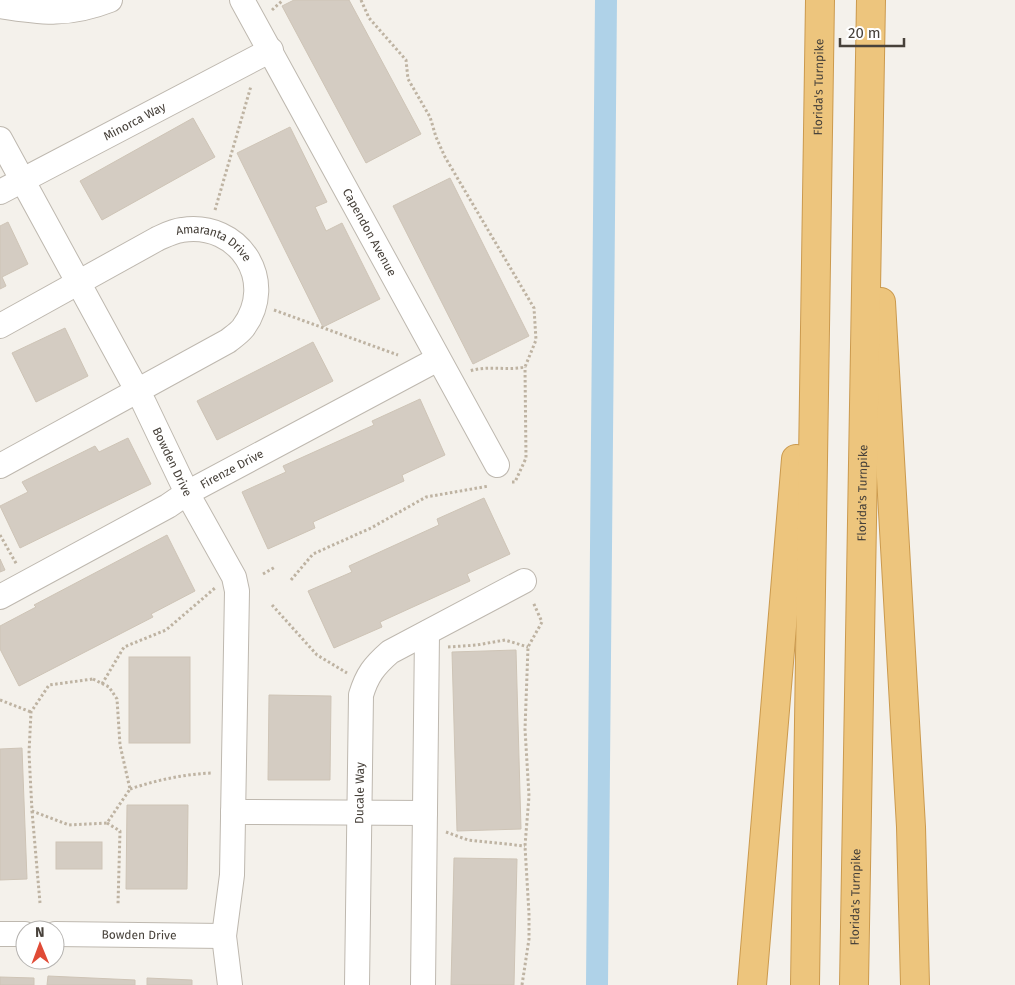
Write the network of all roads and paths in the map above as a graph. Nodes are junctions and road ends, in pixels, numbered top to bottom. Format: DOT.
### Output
graph roads {
  1 [pos="110,0"];
  2 [pos="242,0"];
  3 [pos="361,0"];
  4 [pos="820,0"];
  5 [pos="871,0"];
  6 [pos="0,6"];
  7 [pos="270,50"];
  8 [pos="252,82"];
  9 [pos="869,135"];
  10 [pos="0,139"];
  11 [pos="23,180"];
  12 [pos="0,192"];
  13 [pos="212,218"];
  14 [pos="816,226"];
  15 [pos="78,283"];
  16 [pos="272,309"];
  17 [pos="0,326"];
  18 [pos="398,355"];
  19 [pos="438,359"];
  20 [pos="525,367"];
  21 [pos="467,372"];
  22 [pos="137,391"];
  23 [pos="0,466"];
  24 [pos="500,478"];
  25 [pos="187,493"];
  26 [pos="0,535"];
  27 [pos="275,567"];
  28 [pos="263,574"];
  29 [pos="291,580"];
  30 [pos="524,581"];
  31 [pos="26,582"];
  32 [pos="217,586"];
  33 [pos="0,597"];
  34 [pos="272,605"];
  35 [pos="427,639"];
  36 [pos="528,647"];
  37 [pos="365,681"];
  38 [pos="102,684"];
  39 [pos="0,700"];
  40 [pos="31,712"];
  41 [pos="218,773"];
  42 [pos="130,789"];
  43 [pos="32,811"];
  44 [pos="233,812"];
  45 [pos="359,813"];
  46 [pos="425,813"];
  47 [pos="107,823"];
  48 [pos="443,831"];
  49 [pos="525,846"];
  50 [pos="40,903"];
  51 [pos="118,904"];
  52 [pos="0,934"];
  53 [pos="15,934"];
  54 [pos="65,934"];
  55 [pos="224,936"];
  56 [pos="230,985"];
  57 [pos="357,985"];
  58 [pos="423,985"];
  59 [pos="522,985"];
  60 [pos="752,985"];
  61 [pos="805,985"];
  62 [pos="854,985"];
  63 [pos="915,985"];
  1 -- 6 [label="street"];
  2 -- 7 [label="street, Capendon Avenue"];
  3 -- 20 [label="path"];
  4 -- 14 [label="highway, Florida's Turnpike"];
  5 -- 9 [label="highway, Florida's Turnpike"];
  7 -- 11 [label="street, Minorca Way"];
  7 -- 19 [label="street, Capendon Avenue"];
  8 -- 13 [label="path"];
  9 -- 62 [label="highway, Florida's Turnpike"];
  9 -- 63 [label="highway"];
  10 -- 11 [label="street, Bowden Drive"];
  11 -- 12 [label="street, Minorca Way"];
  11 -- 15 [label="street, Bowden Drive"];
  14 -- 60 [label="highway"];
  14 -- 61 [label="highway, Florida's Turnpike"];
  15 -- 17 [label="street, Amaranta Drive"];
  15 -- 22 [label="street, Bowden Drive"];
  15 -- 22 [label="street, Amaranta Drive"];
  16 -- 18 [label="path"];
  19 -- 24 [label="street, Capendon Avenue"];
  19 -- 25 [label="street, Firenze Drive"];
  20 -- 21 [label="path"];
  20 -- 24 [label="path"];
  22 -- 23 [label="street, Amaranta Drive"];
  22 -- 25 [label="street, Bowden Drive"];
  24 -- 29 [label="path"];
  25 -- 31 [label="street, Firenze Drive"];
  25 -- 44 [label="street, Bowden Drive"];
  26 -- 31 [label="path"];
  27 -- 28 [label="path"];
  30 -- 35 [label="street, Ducale Way"];
  30 -- 36 [label="path"];
  31 -- 33 [label="street, Firenze Drive"];
  32 -- 38 [label="path"];
  34 -- 37 [label="path"];
  35 -- 36 [label="path"];
  35 -- 37 [label="street, Ducale Way"];
  35 -- 46 [label="street"];
  36 -- 49 [label="path"];
  37 -- 45 [label="street, Ducale Way"];
  38 -- 40 [label="path"];
  38 -- 42 [label="path"];
  39 -- 40 [label="path"];
  40 -- 43 [label="path"];
  41 -- 42 [label="path"];
  42 -- 47 [label="path"];
  43 -- 47 [label="path"];
  43 -- 50 [label="path"];
  44 -- 45 [label="street"];
  44 -- 55 [label="street, Bowden Drive"];
  45 -- 46 [label="street"];
  45 -- 57 [label="street, Ducale Way"];
  46 -- 58 [label="street"];
  47 -- 51 [label="path"];
  48 -- 49 [label="path"];
  49 -- 59 [label="path"];
  52 -- 53 [label="street"];
  54 -- 55 [label="street, Bowden Drive"];
  55 -- 56 [label="street, Bowden Drive"];
}
